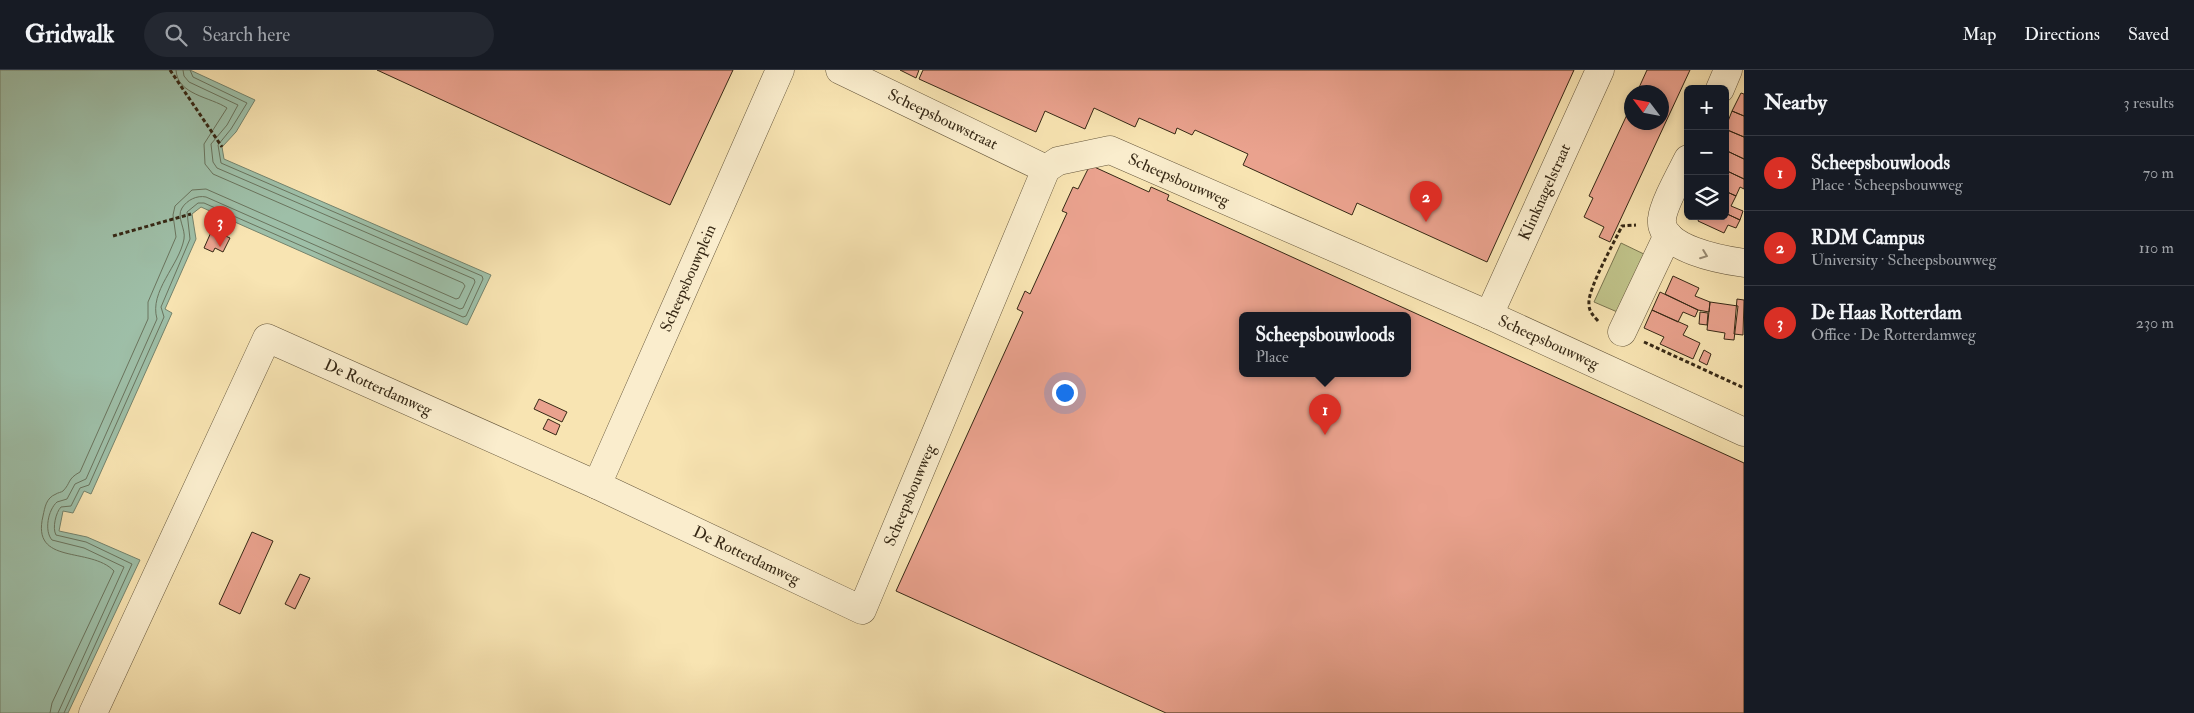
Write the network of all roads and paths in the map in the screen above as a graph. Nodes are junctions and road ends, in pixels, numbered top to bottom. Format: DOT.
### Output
graph roads {
  1 [pos="170,70"];
  2 [pos="780,70"];
  3 [pos="840,70"];
  4 [pos="1600,70"];
  5 [pos="1728,70"];
  6 [pos="1722,85"];
  7 [pos="222,147"];
  8 [pos="1684,168"];
  9 [pos="1046,169"];
  10 [pos="191,214"];
  11 [pos="1668,235"];
  12 [pos="113,236"];
  13 [pos="1744,263"];
  14 [pos="1489,315"];
  15 [pos="1622,332"];
  16 [pos="1744,432"];
  17 [pos="597,485"];
  18 [pos="862,610"];
  19 [pos="93,713"];
  1 -- 7 [label="path"];
  2 -- 17 [label="street, Scheepsbouwplein"];
  3 -- 9 [label="street, Scheepsbouwstraat"];
  4 -- 14 [label="street, Klinknagelstraat"];
  5 -- 6 [label="street"];
  8 -- 11 [label="street"];
  9 -- 14 [label="street, Scheepsbouwweg"];
  9 -- 18 [label="street, Scheepsbouwweg"];
  10 -- 12 [label="path"];
  11 -- 13 [label="street, one-way"];
  11 -- 15 [label="street"];
  14 -- 16 [label="street, Scheepsbouwweg"];
  17 -- 18 [label="street, De Rotterdamweg"];
  17 -- 19 [label="street, De Rotterdamweg"];
}
